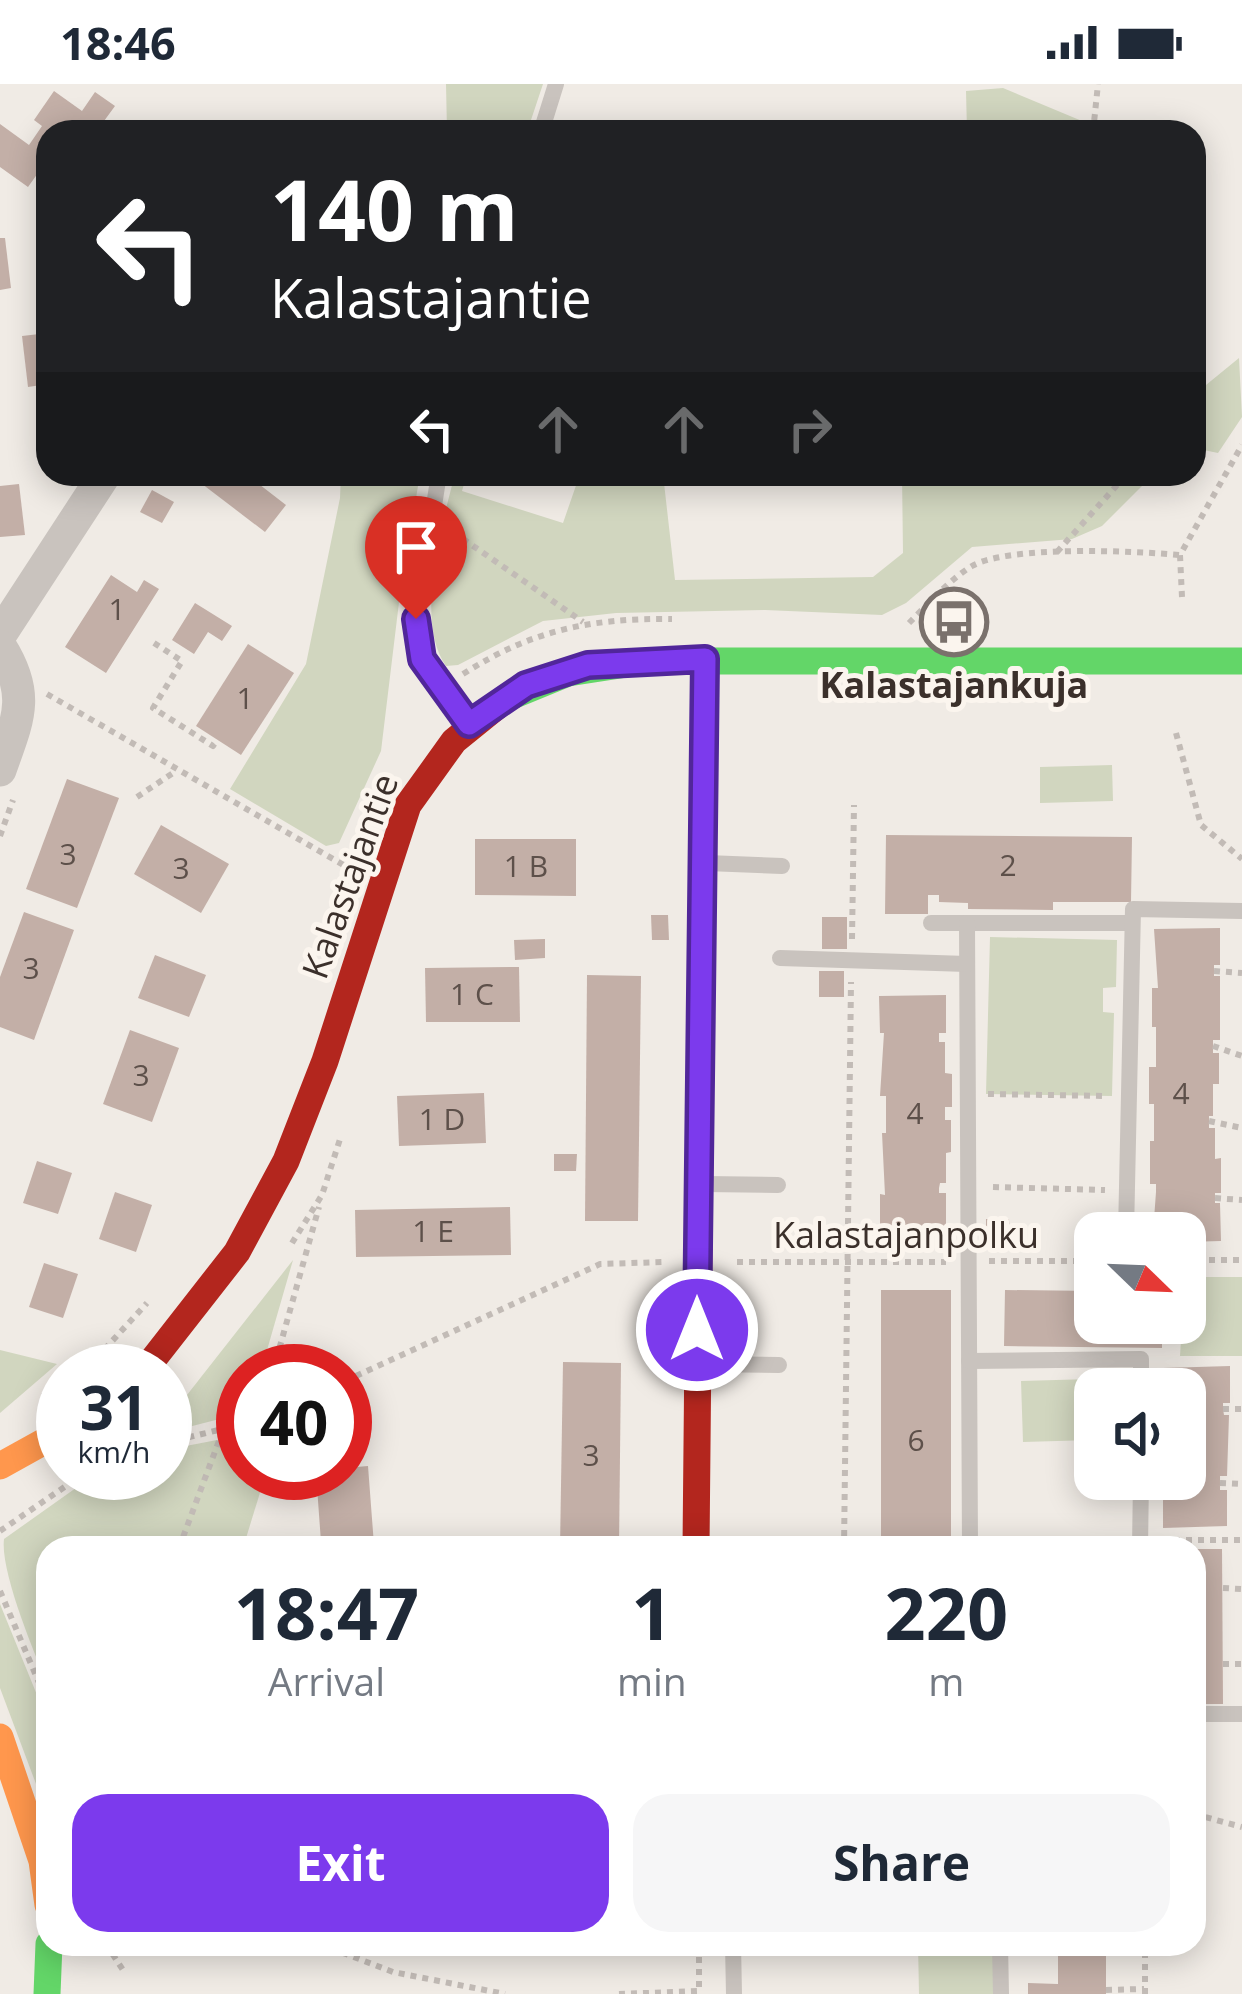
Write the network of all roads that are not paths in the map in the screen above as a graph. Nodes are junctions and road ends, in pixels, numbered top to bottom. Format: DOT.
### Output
graph roads {
  1 [pos="556,84"];
  2 [pos="545,120"];
  3 [pos="97,486"];
  4 [pos="437,486"];
  5 [pos="0,635"];
  6 [pos="0,646"];
  7 [pos="705,659"];
  8 [pos="1242,661"];
  9 [pos="469,724"];
  10 [pos="0,770"];
  11 [pos="700,863"];
  12 [pos="782,866"];
  13 [pos="1242,911"];
  14 [pos="931,923"];
  15 [pos="967,923"];
  16 [pos="1132,923"];
  17 [pos="780,958"];
  18 [pos="968,964"];
  19 [pos="698,1184"];
  20 [pos="778,1185"];
  21 [pos="1126,1212"];
  22 [pos="167,1344"];
  23 [pos="969,1361"];
  24 [pos="697,1364"];
  25 [pos="779,1365"];
  26 [pos="1141,1368"];
  27 [pos="36,1446"];
  28 [pos="0,1466"];
  29 [pos="1141,1500"];
  30 [pos="696,1536"];
  31 [pos="970,1536"];
  32 [pos="1140,1536"];
  33 [pos="1206,1714"];
  34 [pos="1242,1714"];
  35 [pos="0,1738"];
  36 [pos="36,1841"];
  37 [pos="49,1956"];
  38 [pos="733,1956"];
  39 [pos="1000,1956"];
  40 [pos="47,1994"];
  41 [pos="734,1994"];
  42 [pos="1001,1994"];
  1 -- 2 [label="lane"];
  3 -- 5 [label="street"];
  4 -- 9 [label="lane"];
  6 -- 10 [label="street"];
  7 -- 8 [label="main road, Kalastajantie"];
  7 -- 9 [label="main road, Kalastajantie"];
  7 -- 11 [label="main road"];
  9 -- 22 [label="main road, Kalastajantie"];
  11 -- 12 [label="lane"];
  11 -- 19 [label="main road"];
  13 -- 16 [label="lane"];
  14 -- 15 [label="lane"];
  15 -- 16 [label="lane"];
  15 -- 18 [label="lane"];
  16 -- 21 [label="lane"];
  17 -- 18 [label="lane"];
  18 -- 23 [label="lane"];
  19 -- 20 [label="lane"];
  19 -- 24 [label="main road"];
  23 -- 26 [label="lane"];
  23 -- 31 [label="lane"];
  24 -- 25 [label="lane"];
  24 -- 30 [label="main road"];
  27 -- 28 [label="main road"];
  29 -- 32 [label="lane"];
  33 -- 34 [label="lane"];
  35 -- 36 [label="main road"];
  37 -- 40 [label="main road"];
  38 -- 41 [label="lane"];
  39 -- 42 [label="lane"];
}
